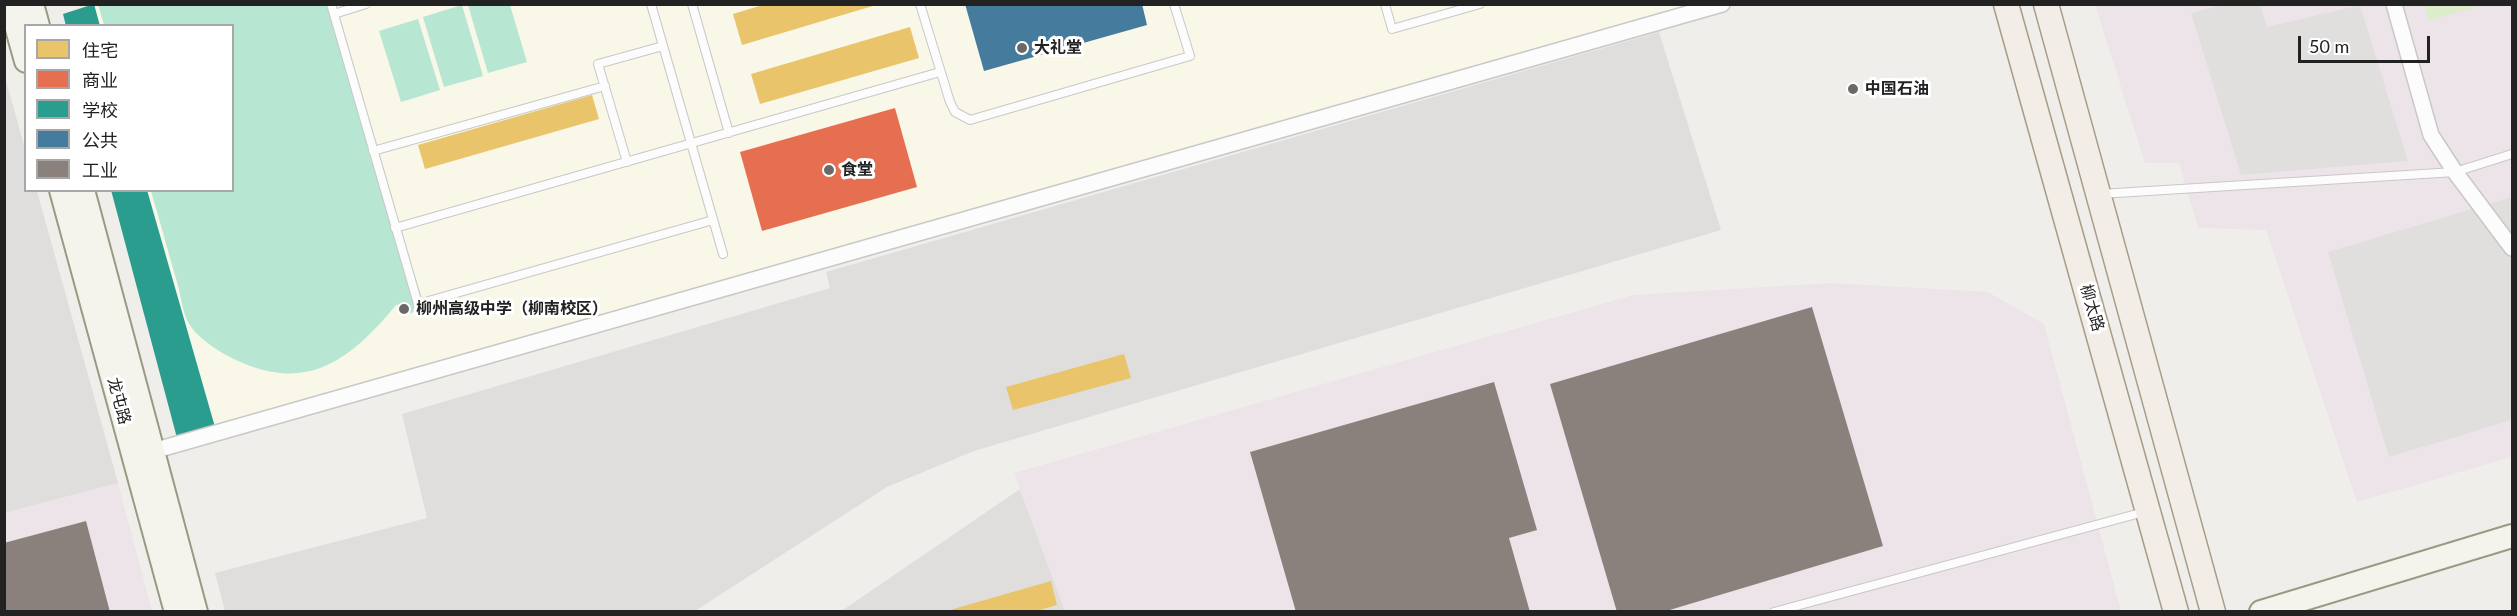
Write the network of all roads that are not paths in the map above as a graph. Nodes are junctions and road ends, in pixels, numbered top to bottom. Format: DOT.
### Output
graph roads {
  1 [pos="10,4"];
  2 [pos="32,4"];
  3 [pos="331,4"];
  4 [pos="366,4"];
  5 [pos="651,4"];
  6 [pos="692,4"];
  7 [pos="920,4"];
  8 [pos="1385,4"];
  9 [pos="1480,4"];
  10 [pos="1722,4"];
  11 [pos="2006,4"];
  12 [pos="2046,4"];
  13 [pos="2394,4"];
  14 [pos="1175,5"];
  15 [pos="334,14"];
  16 [pos="37,24"];
  17 [pos="663,46"];
  18 [pos="24,54"];
  19 [pos="940,72"];
  20 [pos="605,86"];
  21 [pos="729,133"];
  22 [pos="691,144"];
  23 [pos="373,151"];
  24 [pos="2512,154"];
  25 [pos="627,162"];
  26 [pos="2455,172"];
  27 [pos="62,192"];
  28 [pos="83,192"];
  29 [pos="2099,194"];
  30 [pos="713,220"];
  31 [pos="395,228"];
  32 [pos="2512,248"];
  33 [pos="723,254"];
  34 [pos="144,453"];
  35 [pos="2148,511"];
  36 [pos="2512,536"];
  37 [pos="176,612"];
  38 [pos="196,612"];
  39 [pos="1774,612"];
  40 [pos="2176,612"];
  41 [pos="2213,612"];
  42 [pos="2261,612"];
  1 -- 18 [label="main road"];
  2 -- 16 [label="main road"];
  3 -- 15 [label="lane"];
  4 -- 15 [label="lane"];
  5 -- 17 [label="lane"];
  6 -- 21 [label="lane"];
  7 -- 19 [label="lane"];
  8 -- 9 [label="lane"];
  10 -- 34 [label="street"];
  11 -- 35 [label="main road, 柳太路"];
  12 -- 29 [label="main road"];
  13 -- 26 [label="street"];
  14 -- 19 [label="lane"];
  15 -- 23 [label="lane"];
  17 -- 20 [label="lane"];
  17 -- 22 [label="lane"];
  19 -- 21 [label="lane"];
  20 -- 23 [label="lane"];
  20 -- 25 [label="lane"];
  21 -- 22 [label="lane"];
  22 -- 25 [label="lane"];
  22 -- 30 [label="lane"];
  23 -- 31 [label="lane"];
  24 -- 26 [label="lane"];
  25 -- 31 [label="lane"];
  26 -- 29 [label="lane"];
  26 -- 32 [label="street"];
  27 -- 34 [label="main road, 龙屯路"];
  28 -- 34 [label="main road, 龙屯路"];
  29 -- 41 [label="main road"];
  30 -- 31 [label="lane"];
  30 -- 33 [label="lane"];
  34 -- 37 [label="main road, 龙屯路"];
  34 -- 38 [label="main road, 龙屯路"];
  35 -- 39 [label="lane"];
  35 -- 40 [label="main road, 柳太路"];
  36 -- 42 [label="main road"];
}
